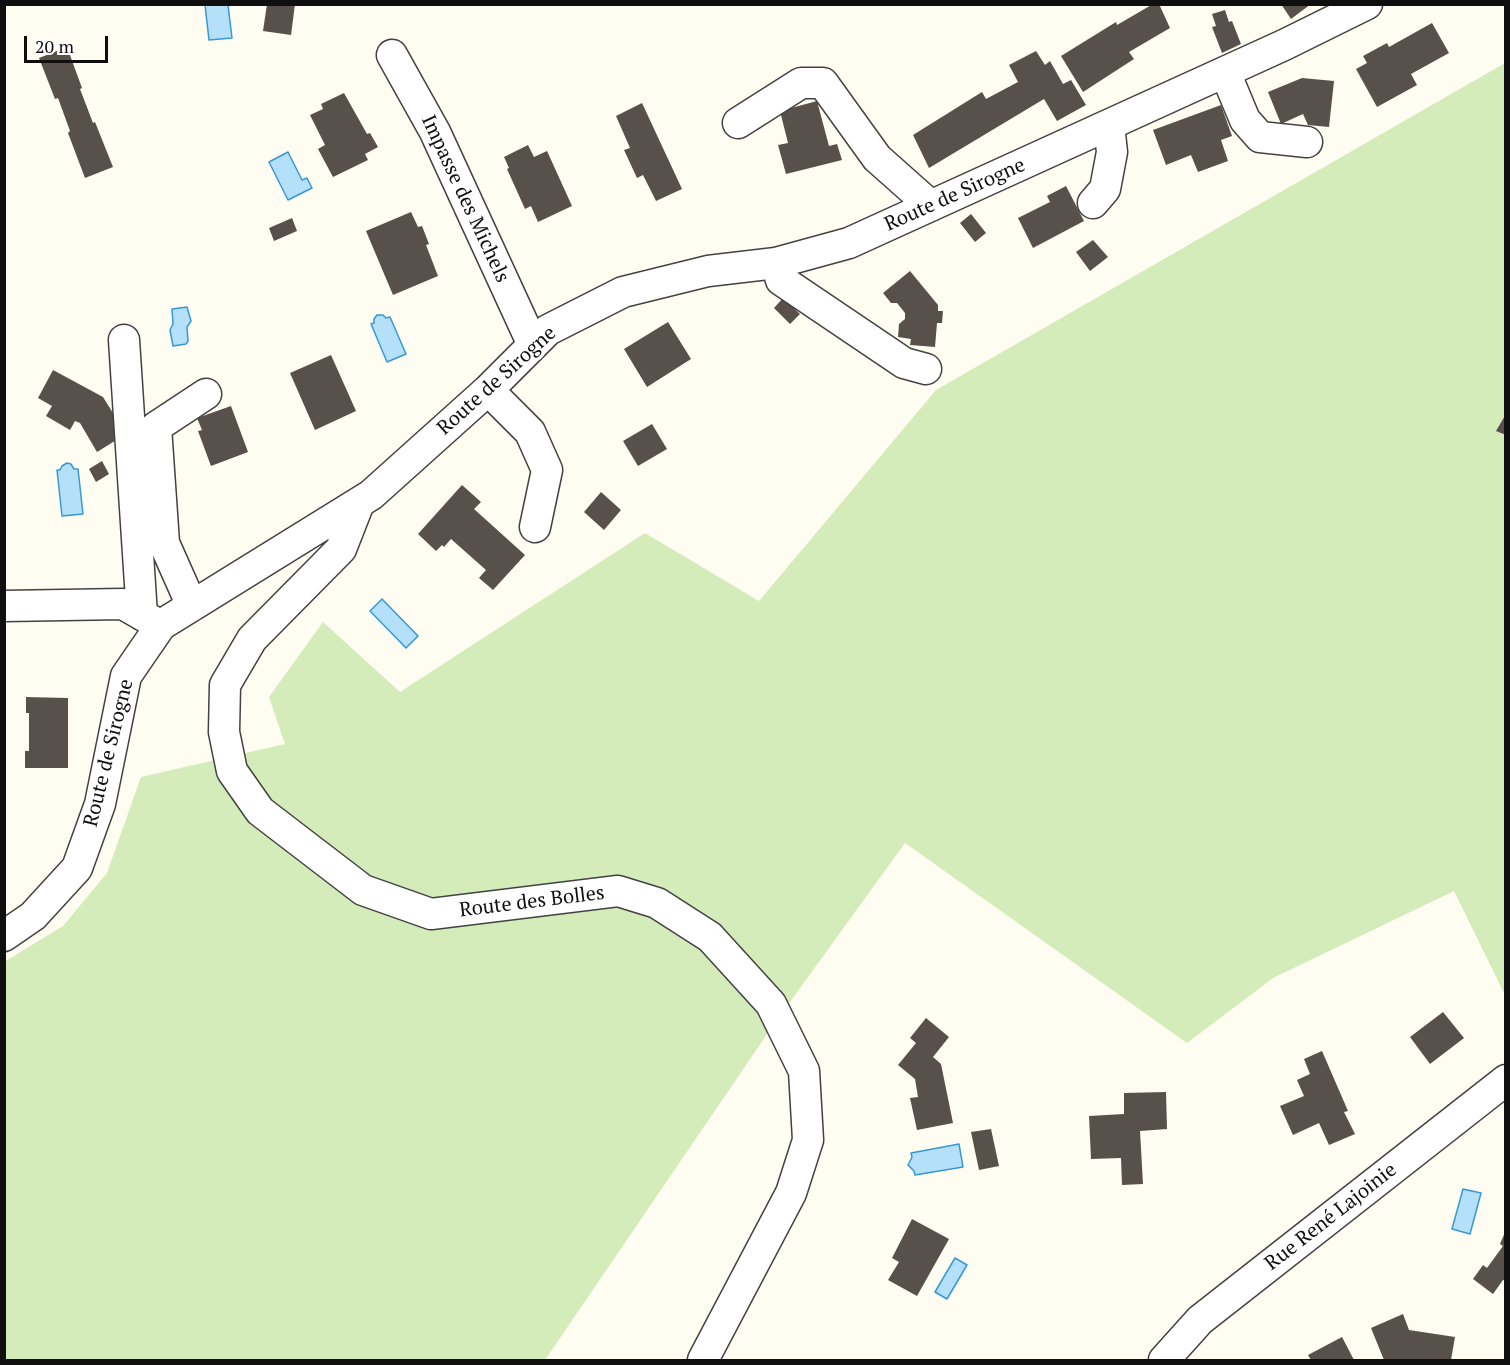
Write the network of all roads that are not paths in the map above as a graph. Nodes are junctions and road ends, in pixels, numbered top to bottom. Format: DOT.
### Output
graph roads {
  1 [pos="1367,4"];
  2 [pos="392,54"];
  3 [pos="1225,72"];
  4 [pos="738,123"];
  5 [pos="1109,125"];
  6 [pos="1307,142"];
  7 [pos="1093,202"];
  8 [pos="931,206"];
  9 [pos="776,263"];
  10 [pos="124,340"];
  11 [pos="533,345"];
  12 [pos="926,369"];
  13 [pos="488,390"];
  14 [pos="206,394"];
  15 [pos="359,502"];
  16 [pos="536,527"];
  17 [pos="4,606"];
  18 [pos="192,606"];
  19 [pos="151,620"];
  20 [pos="4,936"];
  21 [pos="1506,1080"];
  22 [pos="703,1360"];
  23 [pos="1164,1360"];
  1 -- 3 [label="street, Route de Sirogne"];
  2 -- 11 [label="street, Impasse des Michels"];
  3 -- 5 [label="street, Route de Sirogne"];
  3 -- 6 [label="street"];
  4 -- 8 [label="street"];
  5 -- 7 [label="street"];
  5 -- 8 [label="street, Route de Sirogne"];
  8 -- 9 [label="street, Route de Sirogne"];
  9 -- 11 [label="street, Route de Sirogne"];
  9 -- 12 [label="street"];
  10 -- 19 [label="street"];
  11 -- 13 [label="street, Route de Sirogne"];
  13 -- 15 [label="street, Route de Sirogne"];
  13 -- 16 [label="street"];
  14 -- 18 [label="street"];
  15 -- 18 [label="street, Route de Sirogne"];
  15 -- 22 [label="street, Route des Bolles"];
  17 -- 19 [label="street"];
  18 -- 19 [label="street, Route de Sirogne"];
  19 -- 20 [label="street, Route de Sirogne"];
  21 -- 23 [label="street, Rue René Lajoinie"];
}
